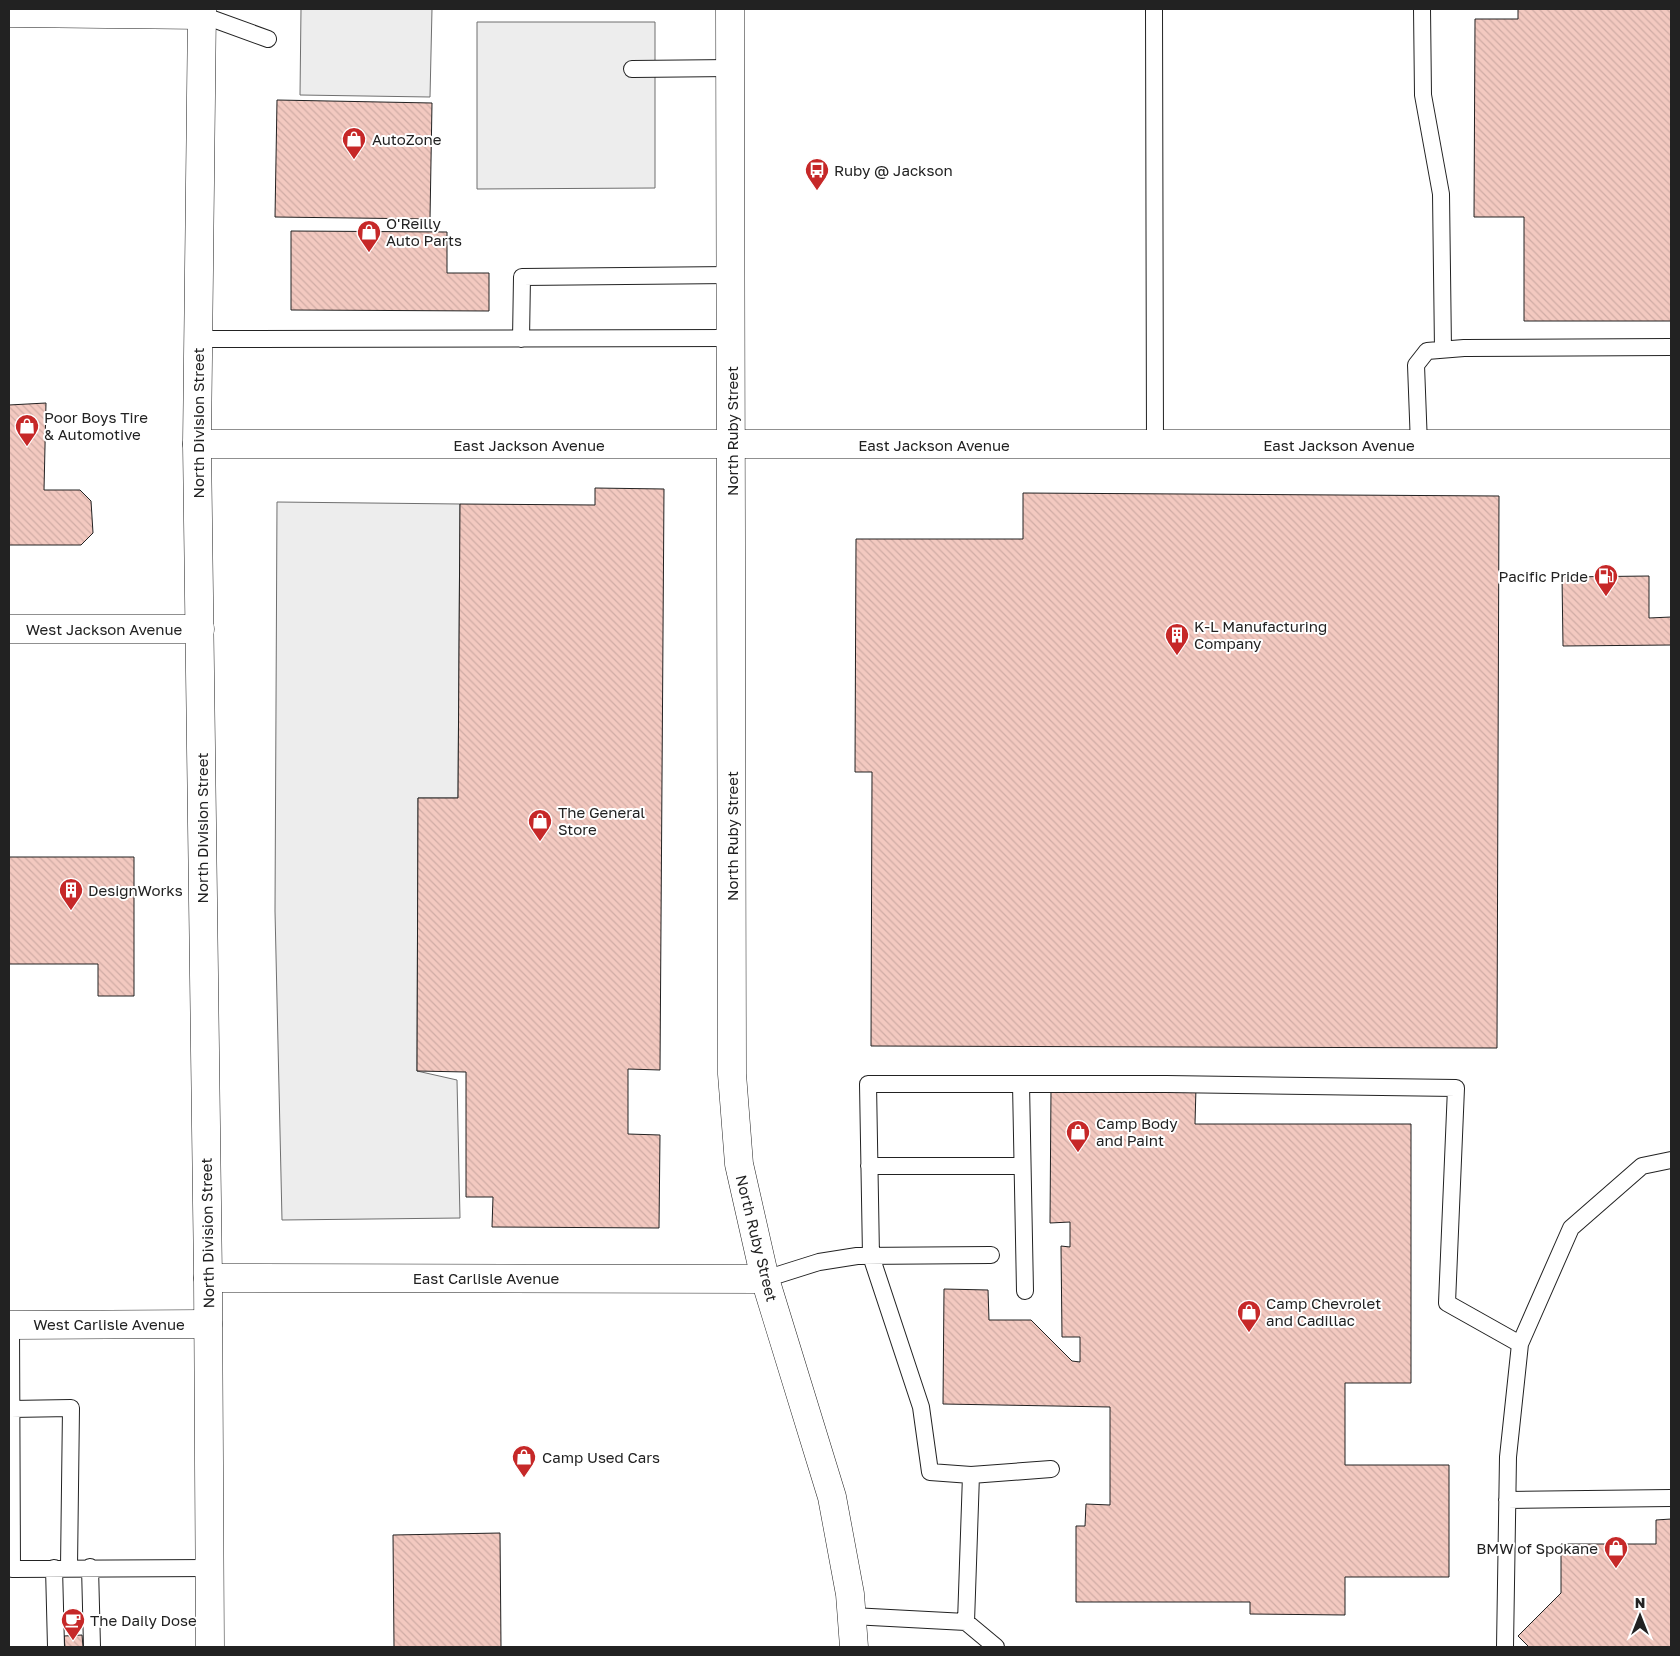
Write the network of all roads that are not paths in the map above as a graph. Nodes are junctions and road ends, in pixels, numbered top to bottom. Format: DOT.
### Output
graph roads {
  1 [pos="730,9"];
  2 [pos="1154,9"];
  3 [pos="1422,9"];
  4 [pos="202,12"];
  5 [pos="9,13"];
  6 [pos="268,39"];
  7 [pos="632,68"];
  8 [pos="731,68"];
  9 [pos="731,276"];
  10 [pos="731,338"];
  11 [pos="521,339"];
  12 [pos="199,340"];
  13 [pos="1671,347"];
  14 [pos="1443,349"];
  15 [pos="197,444"];
  16 [pos="1671,444"];
  17 [pos="732,445"];
  18 [pos="1155,445"];
  19 [pos="1418,445"];
  20 [pos="9,629"];
  21 [pos="200,629"];
  22 [pos="1021,1084"];
  23 [pos="1671,1160"];
  24 [pos="869,1166"];
  25 [pos="1022,1166"];
  26 [pos="991,1255"];
  27 [pos="871,1256"];
  28 [pos="208,1278"];
  29 [pos="764,1279"];
  30 [pos="1025,1290"];
  31 [pos="208,1324"];
  32 [pos="10,1325"];
  33 [pos="1520,1344"];
  34 [pos="11,1409"];
  35 [pos="1050,1469"];
  36 [pos="971,1475"];
  37 [pos="1671,1498"];
  38 [pos="1507,1500"];
  39 [pos="61,1568"];
  40 [pos="90,1568"];
  41 [pos="210,1568"];
  42 [pos="10,1572"];
  43 [pos="852,1616"];
  44 [pos="966,1622"];
  45 [pos="56,1647"];
  46 [pos="92,1647"];
  47 [pos="210,1647"];
  48 [pos="854,1647"];
  49 [pos="996,1647"];
  50 [pos="1505,1647"];
  1 -- 8 [label="main road, North Ruby Street"];
  2 -- 18 [label="lane"];
  3 -- 14 [label="lane"];
  4 -- 5 [label="main road"];
  4 -- 6 [label="lane"];
  4 -- 12 [label="main road, North Division Street"];
  7 -- 8 [label="lane"];
  8 -- 9 [label="main road, North Ruby Street"];
  9 -- 10 [label="main road, North Ruby Street"];
  9 -- 11 [label="lane"];
  10 -- 11 [label="lane"];
  10 -- 17 [label="main road, North Ruby Street"];
  11 -- 12 [label="lane"];
  12 -- 15 [label="main road, North Division Street"];
  13 -- 14 [label="lane"];
  14 -- 19 [label="lane"];
  15 -- 17 [label="main road, East Jackson Avenue"];
  15 -- 21 [label="main road, North Division Street"];
  16 -- 19 [label="main road, East Jackson Avenue"];
  17 -- 18 [label="main road, East Jackson Avenue"];
  17 -- 29 [label="main road, North Ruby Street"];
  18 -- 19 [label="main road, East Jackson Avenue"];
  20 -- 21 [label="main road, West Jackson Avenue"];
  21 -- 28 [label="main road, North Division Street"];
  22 -- 24 [label="lane"];
  22 -- 25 [label="lane"];
  22 -- 33 [label="lane"];
  23 -- 33 [label="lane"];
  24 -- 25 [label="lane"];
  24 -- 27 [label="lane"];
  25 -- 30 [label="lane"];
  26 -- 27 [label="lane"];
  27 -- 29 [label="lane"];
  27 -- 36 [label="lane"];
  28 -- 29 [label="main road, East Carlisle Avenue"];
  28 -- 31 [label="main road, North Division Street"];
  29 -- 43 [label="main road, North Ruby Street"];
  31 -- 32 [label="main road, West Carlisle Avenue"];
  31 -- 41 [label="main road, North Division Street"];
  32 -- 34 [label="lane"];
  33 -- 38 [label="lane"];
  34 -- 39 [label="lane"];
  34 -- 42 [label="lane"];
  35 -- 36 [label="lane"];
  36 -- 44 [label="lane"];
  37 -- 38 [label="lane"];
  38 -- 50 [label="lane"];
  39 -- 40 [label="lane"];
  39 -- 42 [label="lane"];
  39 -- 45 [label="lane"];
  40 -- 41 [label="lane"];
  40 -- 46 [label="lane"];
  41 -- 47 [label="main road, North Division Street"];
  43 -- 44 [label="lane"];
  43 -- 48 [label="main road, North Ruby Street"];
  44 -- 49 [label="lane"];
}
